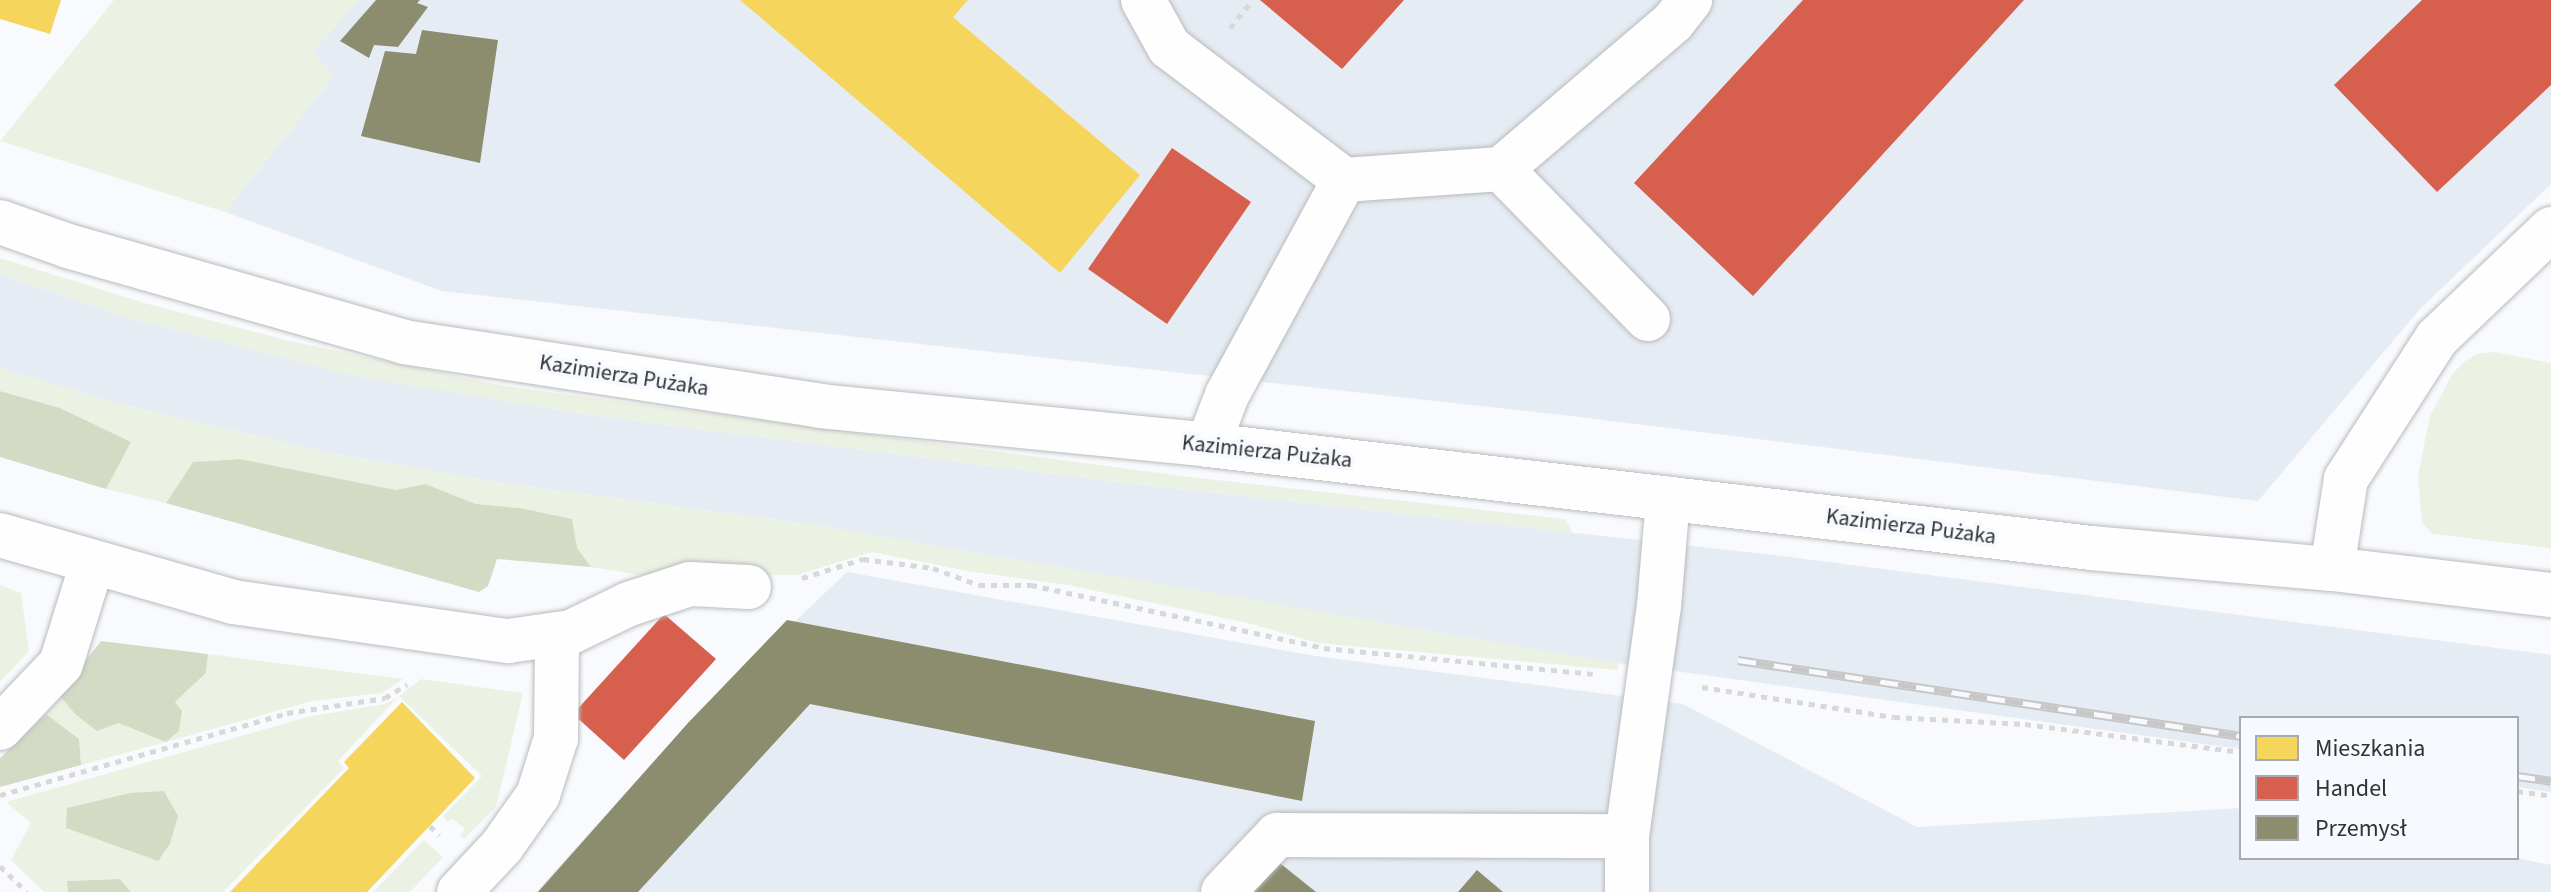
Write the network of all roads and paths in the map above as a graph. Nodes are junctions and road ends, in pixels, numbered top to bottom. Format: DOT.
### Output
graph roads {
  1 [pos="1143,0"];
  2 [pos="1253,0"];
  3 [pos="1690,0"];
  4 [pos="1222,38"];
  5 [pos="1501,169"];
  6 [pos="1344,180"];
  7 [pos="0,222"];
  8 [pos="2551,229"];
  9 [pos="1648,319"];
  10 [pos="1208,445"];
  11 [pos="1668,498"];
  12 [pos="0,535"];
  13 [pos="92,564"];
  14 [pos="2332,569"];
  15 [pos="749,587"];
  16 [pos="2551,595"];
  17 [pos="557,634"];
  18 [pos="412,677"];
  19 [pos="1648,678"];
  20 [pos="0,728"];
  21 [pos="2239,752"];
  22 [pos="2519,791"];
  23 [pos="0,795"];
  24 [pos="2551,796"];
  25 [pos="1627,836"];
  26 [pos="0,866"];
  27 [pos="27,892"];
  28 [pos="459,892"];
  29 [pos="1223,892"];
  30 [pos="1627,892"];
  1 -- 6 [label="street"];
  2 -- 4 [label="path"];
  3 -- 5 [label="street"];
  5 -- 6 [label="street"];
  5 -- 9 [label="street"];
  6 -- 10 [label="street"];
  7 -- 10 [label="street, Kazimierza Pużaka"];
  8 -- 14 [label="street"];
  10 -- 11 [label="street, Kazimierza Pużaka"];
  11 -- 14 [label="street, Kazimierza Pużaka"];
  11 -- 19 [label="street"];
  12 -- 13 [label="street"];
  13 -- 17 [label="street"];
  13 -- 20 [label="street"];
  14 -- 16 [label="street, Kazimierza Pużaka"];
  15 -- 17 [label="street"];
  15 -- 19 [label="path"];
  17 -- 28 [label="street"];
  18 -- 23 [label="path"];
  19 -- 21 [label="path"];
  19 -- 25 [label="street"];
  22 -- 24 [label="path"];
  25 -- 29 [label="street"];
  25 -- 30 [label="street"];
  26 -- 27 [label="path"];
}
